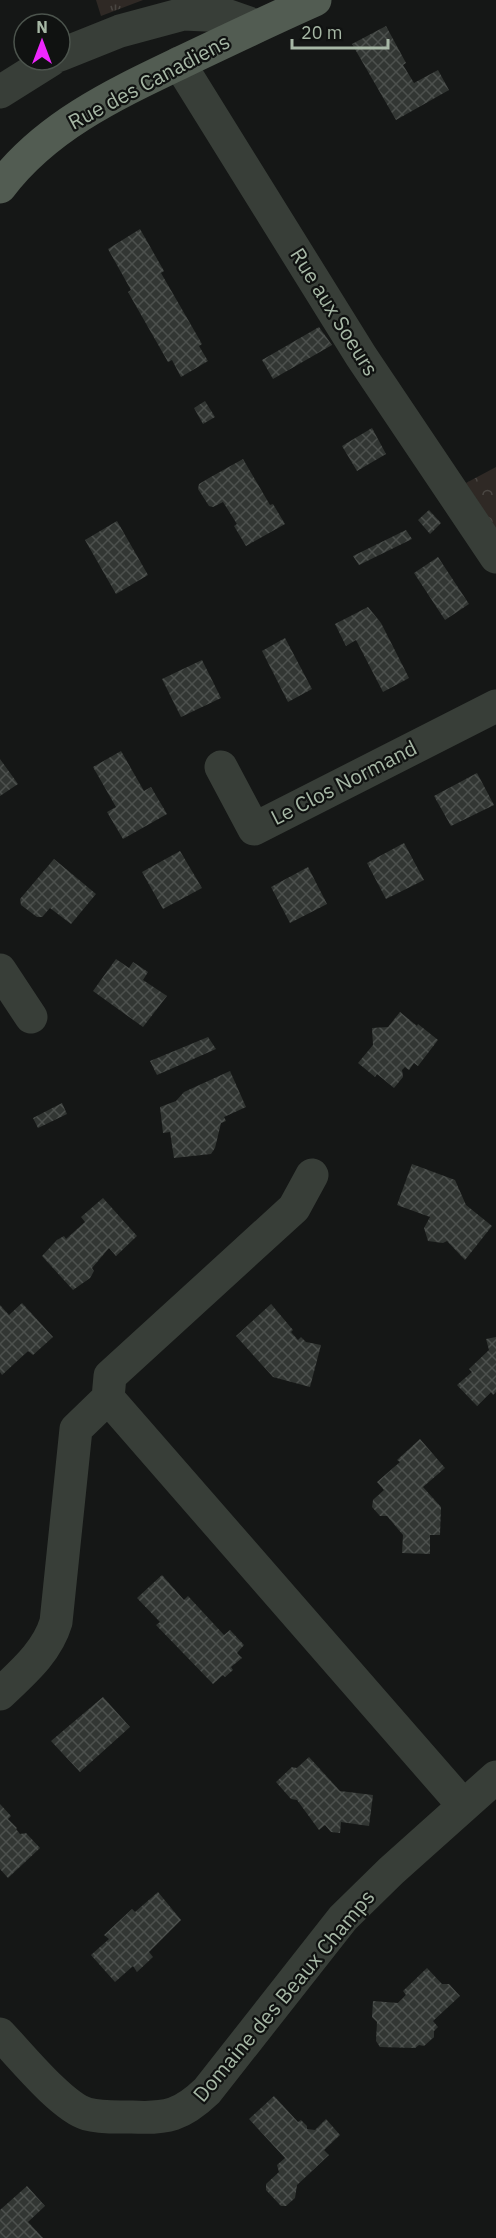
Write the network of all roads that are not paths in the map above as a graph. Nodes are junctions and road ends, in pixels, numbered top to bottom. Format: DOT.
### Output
graph roads {
  1 [pos="315,0"];
  2 [pos="257,26"];
  3 [pos="72,50"];
  4 [pos="179,63"];
  5 [pos="32,72"];
  6 [pos="0,92"];
  7 [pos="0,187"];
  8 [pos="496,557"];
  9 [pos="496,706"];
  10 [pos="221,767"];
  11 [pos="0,970"];
  12 [pos="31,1017"];
  13 [pos="312,1175"];
  14 [pos="108,1398"];
  15 [pos="0,1694"];
  16 [pos="496,1777"];
  17 [pos="463,1805"];
  18 [pos="0,2034"];
  1 -- 2 [label="main road, Rue des Canadiens"];
  2 -- 3 [label="street"];
  2 -- 4 [label="main road, Rue des Canadiens"];
  4 -- 7 [label="main road, Rue des Canadiens"];
  4 -- 8 [label="street, Rue aux Soeurs"];
  5 -- 6 [label="street"];
  9 -- 10 [label="street, Le Clos Normand"];
  11 -- 12 [label="street"];
  13 -- 14 [label="street"];
  14 -- 15 [label="street"];
  14 -- 17 [label="street"];
  16 -- 17 [label="street, Domaine des Beaux Champs"];
  17 -- 18 [label="street, Domaine des Beaux Champs"];
}
